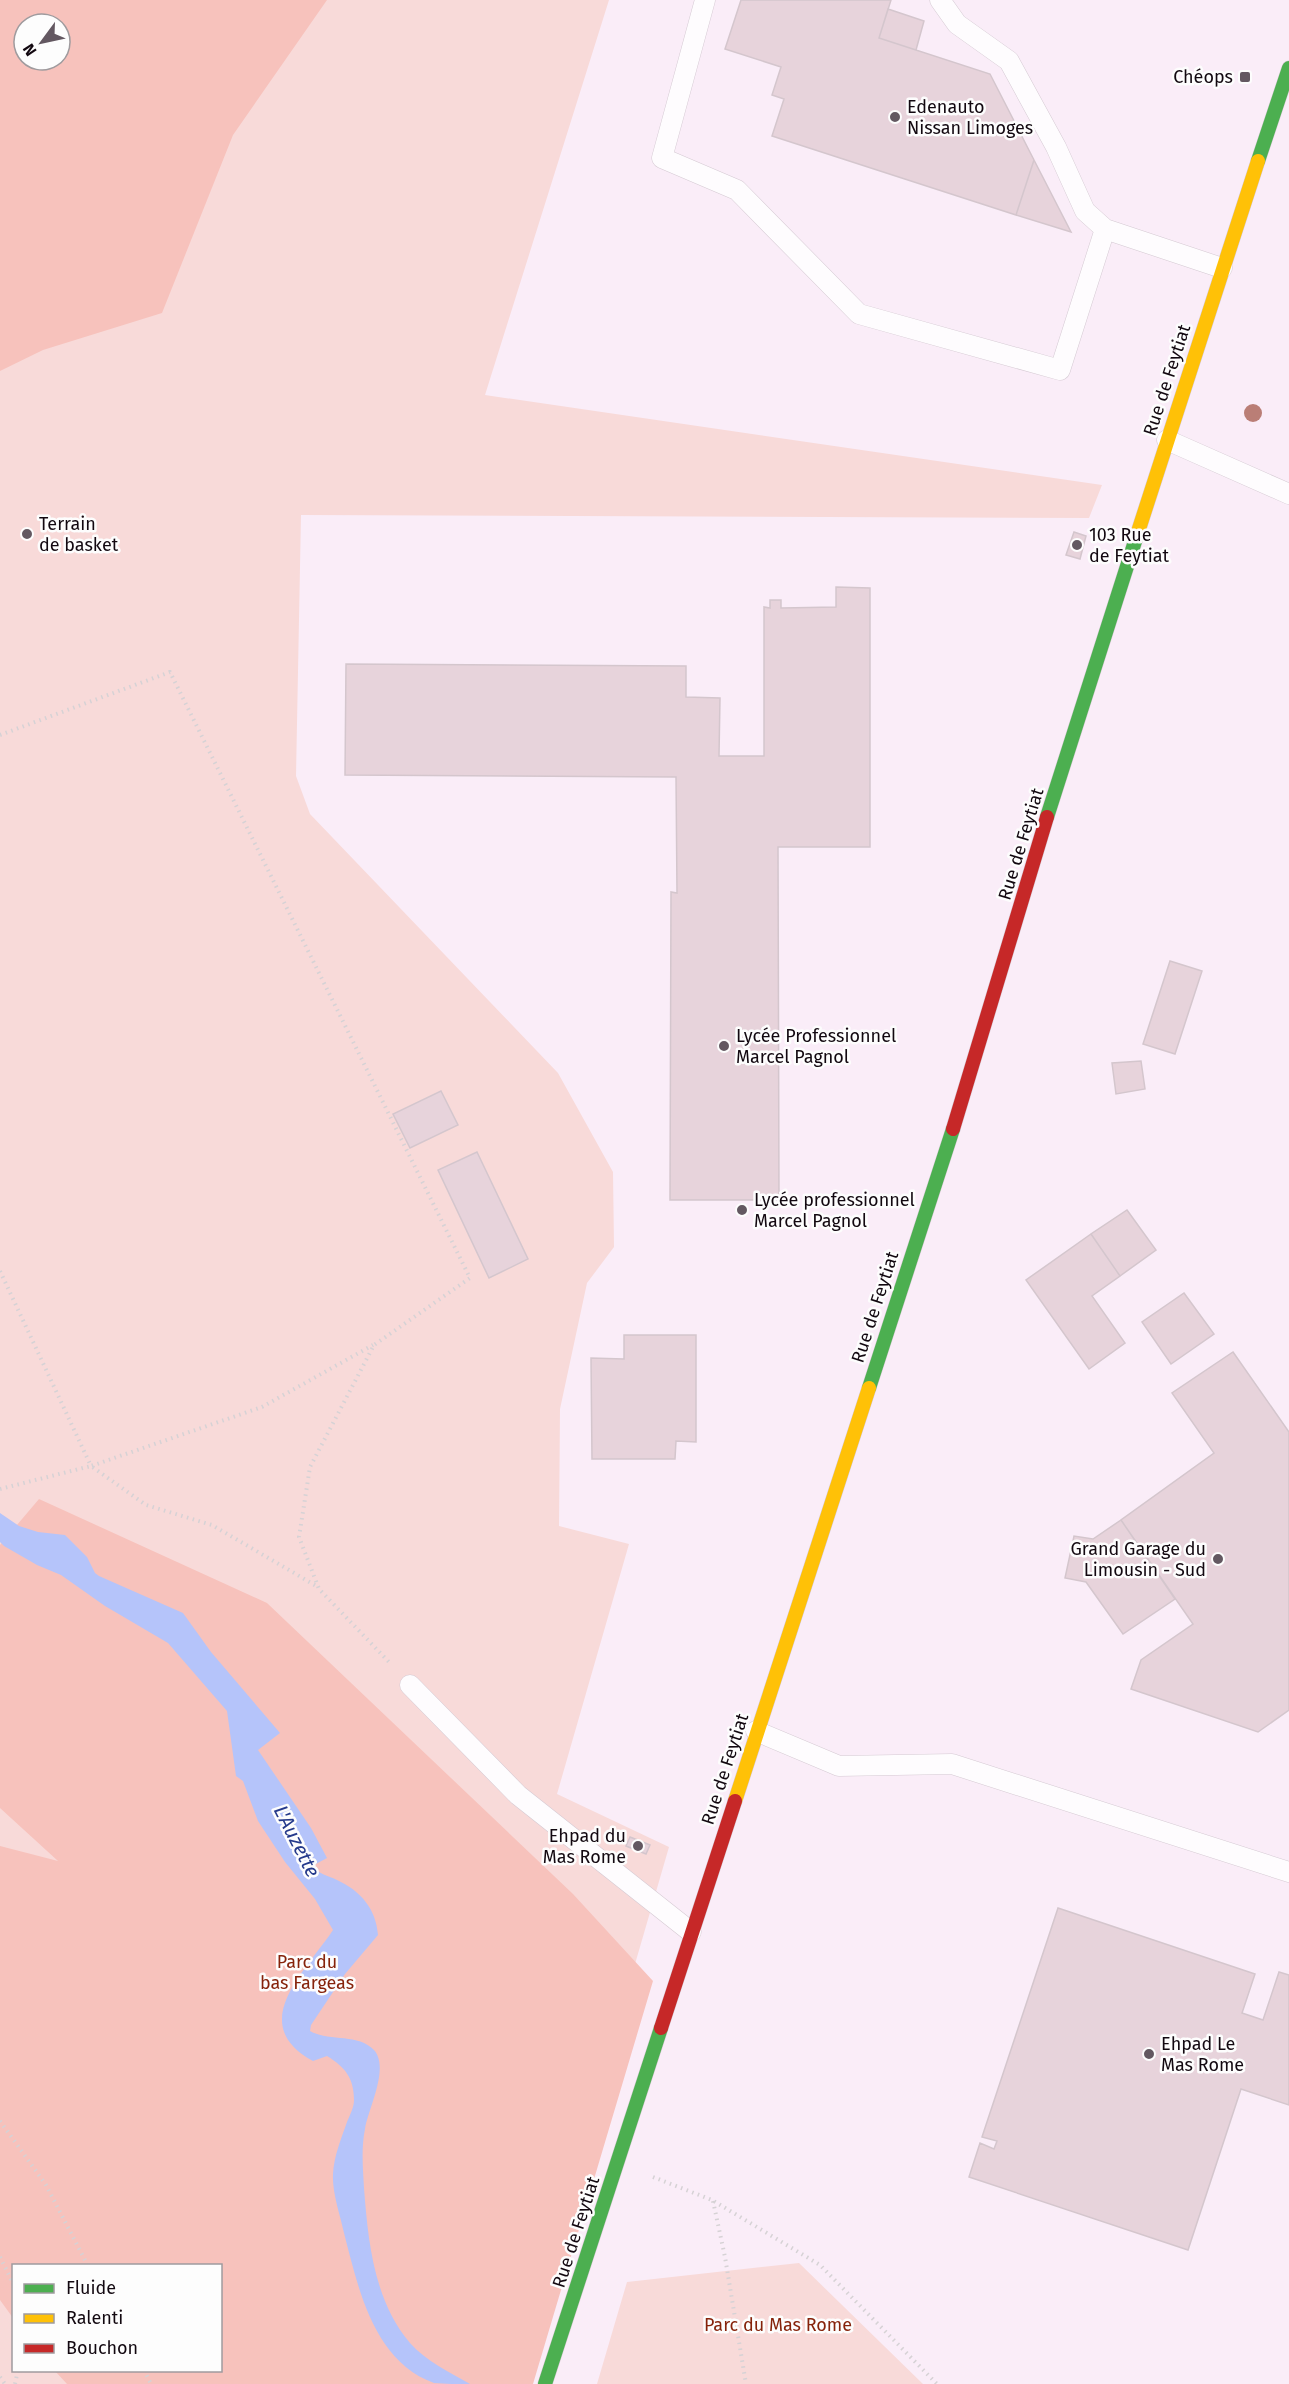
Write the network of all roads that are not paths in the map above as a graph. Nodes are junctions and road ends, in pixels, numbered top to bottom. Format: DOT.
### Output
graph roads {
  1 [pos="705,0"];
  2 [pos="940,0"];
  3 [pos="1289,68"];
  4 [pos="1105,229"];
  5 [pos="1222,268"];
  6 [pos="1167,440"];
  7 [pos="1289,494"];
  8 [pos="410,1685"];
  9 [pos="756,1731"];
  10 [pos="1289,1872"];
  11 [pos="692,1932"];
  12 [pos="545,2383"];
  1 -- 4 [label="lane"];
  2 -- 4 [label="lane"];
  3 -- 5 [label="main road, Rue de Feytiat"];
  4 -- 5 [label="lane"];
  5 -- 6 [label="main road, Rue de Feytiat"];
  6 -- 7 [label="lane"];
  6 -- 9 [label="main road, Rue de Feytiat"];
  8 -- 11 [label="lane"];
  9 -- 10 [label="lane"];
  9 -- 11 [label="main road, Rue de Feytiat"];
  11 -- 12 [label="main road, Rue de Feytiat"];
}
